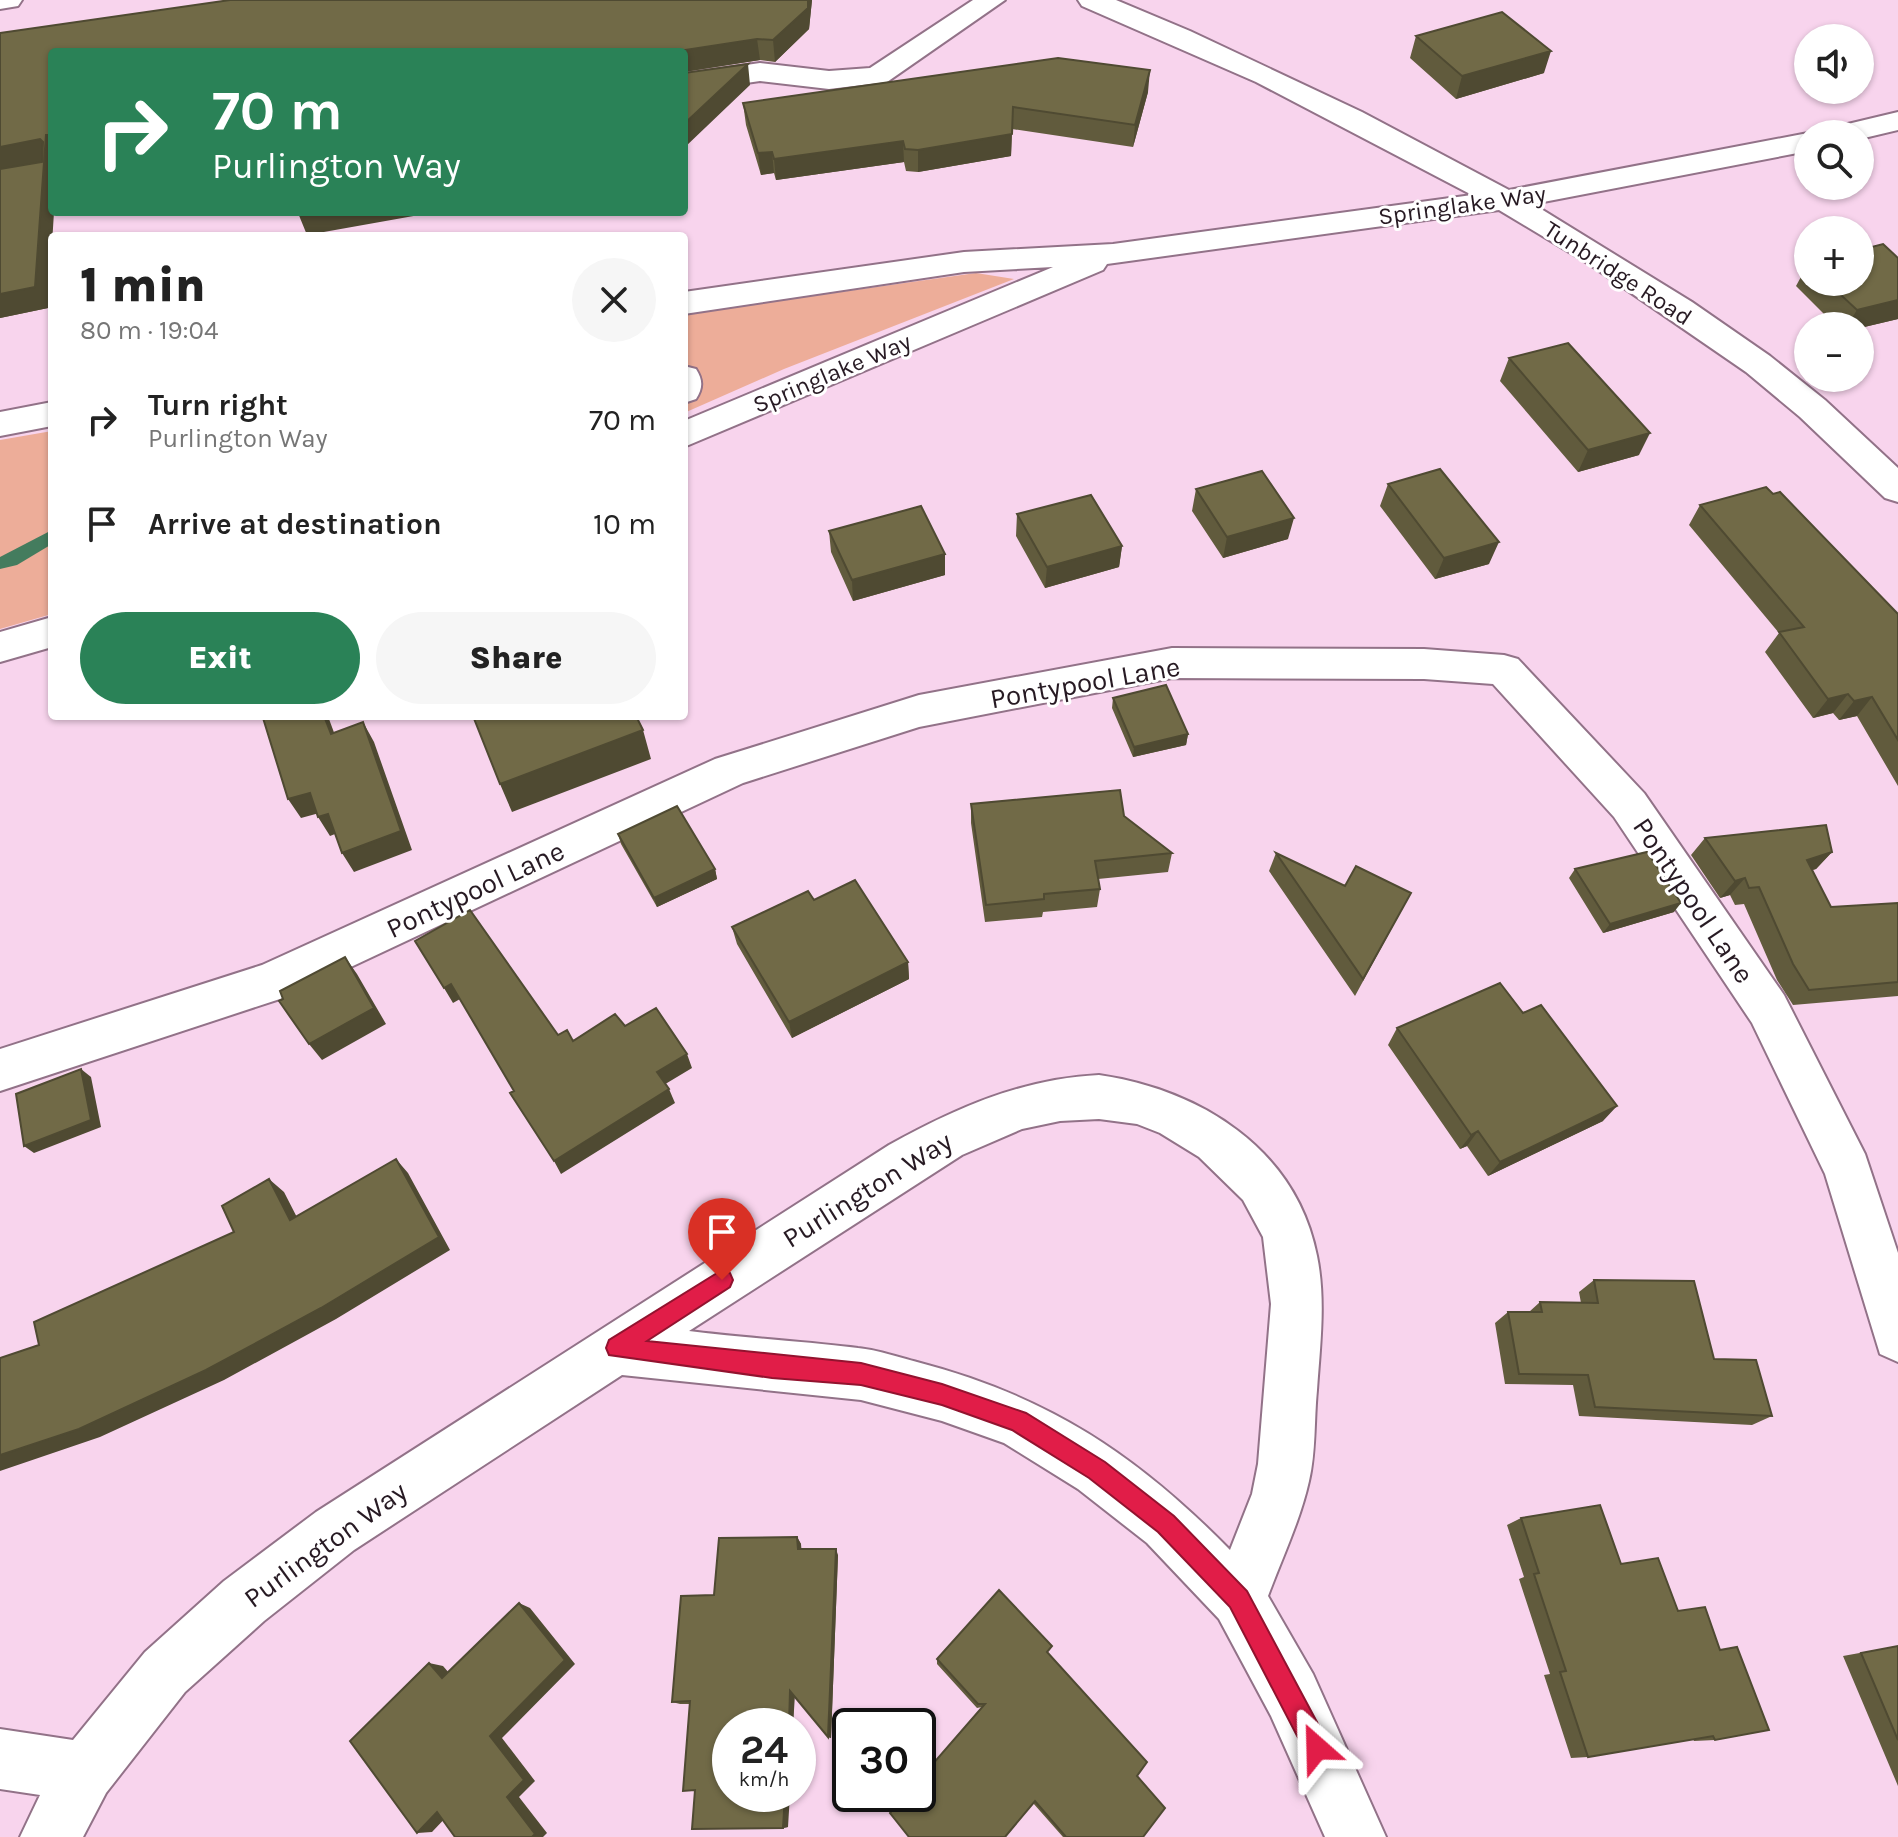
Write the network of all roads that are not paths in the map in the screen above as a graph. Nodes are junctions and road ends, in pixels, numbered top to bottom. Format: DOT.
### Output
graph roads {
  1 [pos="8,0"];
  2 [pos="991,0"];
  3 [pos="1092,0"];
  4 [pos="0,1"];
  5 [pos="688,82"];
  6 [pos="1898,121"];
  7 [pos="1874,127"];
  8 [pos="1794,145"];
  9 [pos="1504,200"];
  10 [pos="1113,254"];
  11 [pos="688,302"];
  12 [pos="48,415"];
  13 [pos="0,424"];
  14 [pos="688,433"];
  15 [pos="1898,489"];
  16 [pos="48,633"];
  17 [pos="0,647"];
  18 [pos="0,1070"];
  19 [pos="1898,1336"];
  20 [pos="617,1348"];
  21 [pos="1239,1599"];
  22 [pos="0,1759"];
  23 [pos="85,1772"];
  24 [pos="50,1837"];
  25 [pos="1356,1837"];
  1 -- 4 [label="street"];
  2 -- 5 [label="street"];
  3 -- 9 [label="street, Tunbridge Road"];
  6 -- 7 [label="street"];
  8 -- 9 [label="street, Springlake Way"];
  9 -- 10 [label="street, Springlake Way"];
  9 -- 15 [label="street, Tunbridge Road"];
  10 -- 11 [label="street, Springlake Way"];
  10 -- 14 [label="street, Springlake Way"];
  12 -- 13 [label="street"];
  16 -- 17 [label="street"];
  18 -- 19 [label="street, Pontypool Lane"];
  20 -- 21 [label="street"];
  20 -- 21 [label="street, Purlington Way"];
  20 -- 23 [label="street, Purlington Way"];
  21 -- 25 [label="street"];
  22 -- 23 [label="street"];
  23 -- 24 [label="street, Purlington Way"];
}
